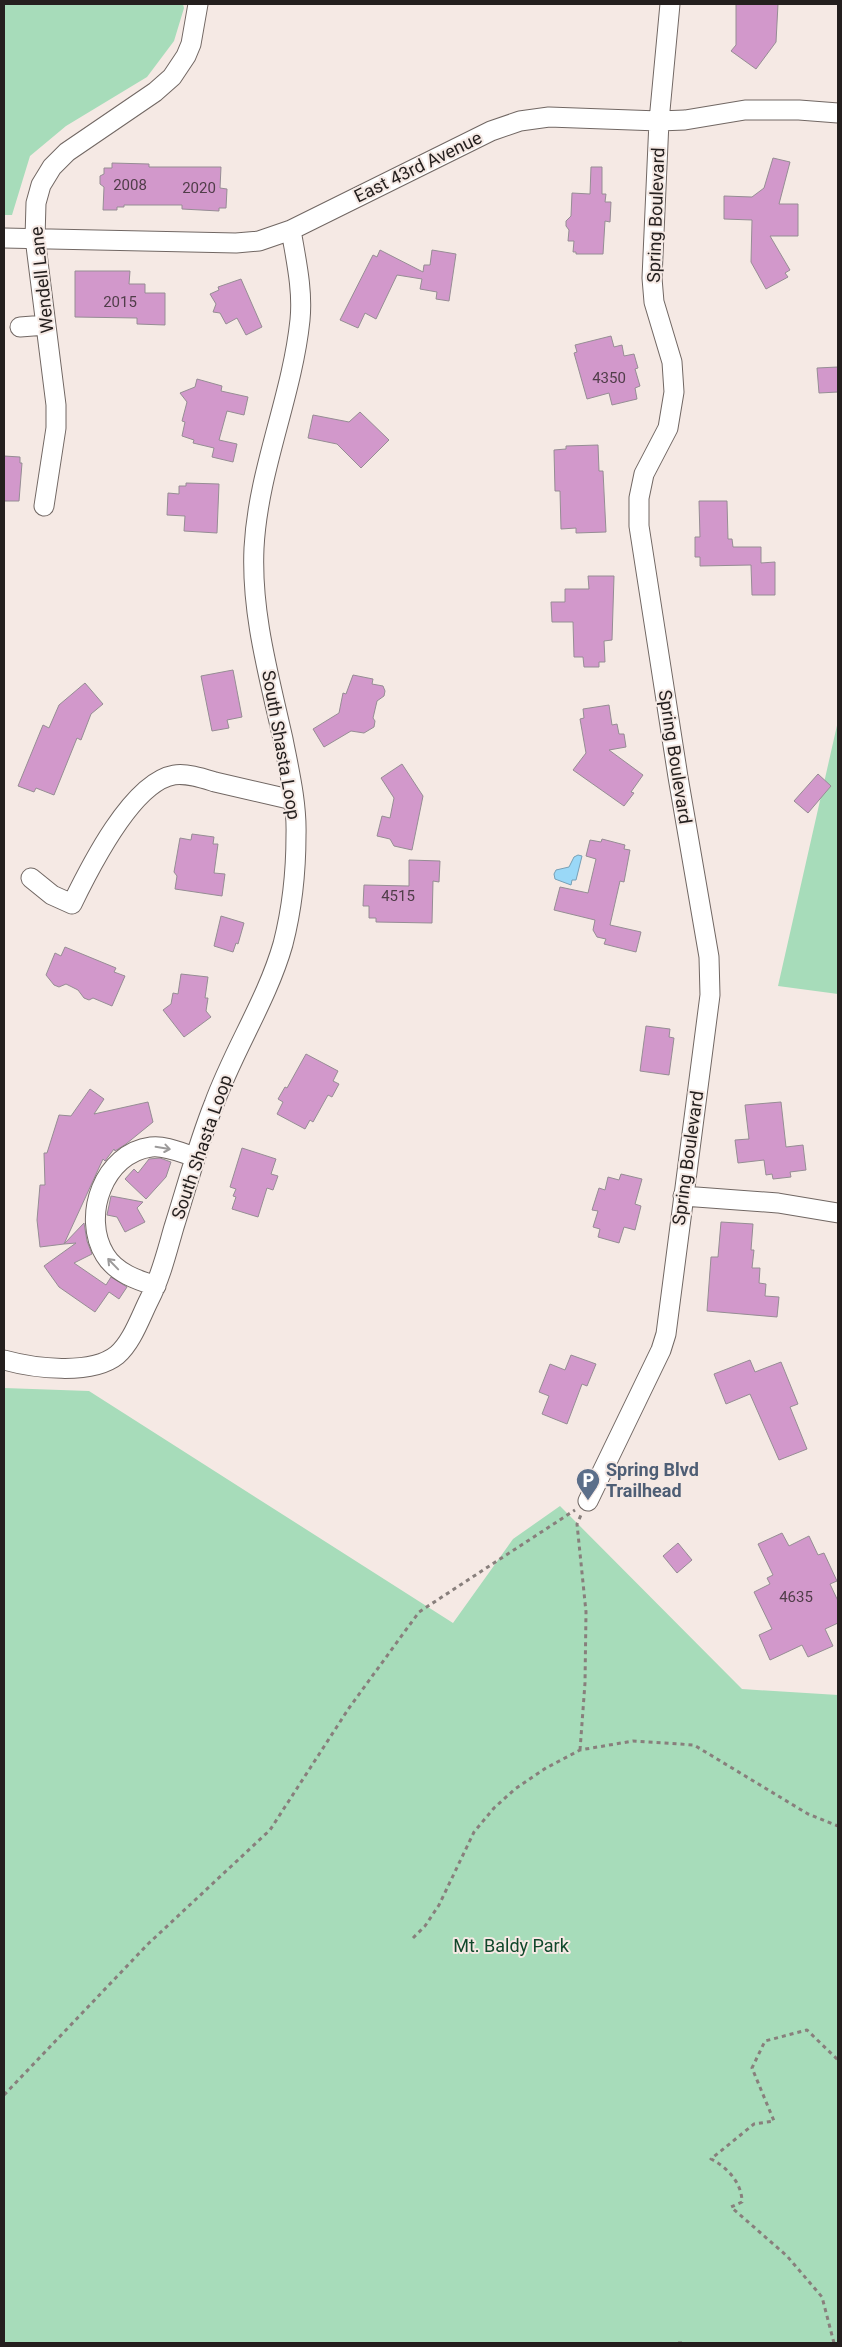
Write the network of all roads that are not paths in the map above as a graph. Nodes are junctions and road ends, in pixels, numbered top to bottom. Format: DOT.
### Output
graph roads {
  1 [pos="198,4"];
  2 [pos="670,4"];
  3 [pos="838,113"];
  4 [pos="659,121"];
  5 [pos="291,230"];
  6 [pos="4,238"];
  7 [pos="35,238"];
  8 [pos="46,325"];
  9 [pos="20,327"];
  10 [pos="44,506"];
  11 [pos="294,800"];
  12 [pos="31,878"];
  13 [pos="196,1156"];
  14 [pos="683,1196"];
  15 [pos="838,1213"];
  16 [pos="156,1286"];
  17 [pos="4,1360"];
  18 [pos="588,1501"];
  1 -- 7 [label="street, Wendell Lane"];
  2 -- 4 [label="street, Spring Boulevard"];
  3 -- 4 [label="street, East 43rd Avenue"];
  4 -- 5 [label="street, East 43rd Avenue"];
  4 -- 14 [label="street, Spring Boulevard"];
  5 -- 7 [label="street, East 43rd Avenue"];
  5 -- 11 [label="street, South Shasta Loop"];
  6 -- 7 [label="street, East 43rd Avenue"];
  7 -- 8 [label="street, Wendell Lane"];
  8 -- 9 [label="street"];
  8 -- 10 [label="street, Wendell Lane"];
  11 -- 12 [label="street"];
  11 -- 13 [label="street, South Shasta Loop"];
  13 -- 16 [label="street, South Shasta Loop"];
  16 -- 13 [label="street, one-way"];
  14 -- 15 [label="street"];
  14 -- 18 [label="street, Spring Boulevard"];
  16 -- 17 [label="street, South Shasta Loop"];
}
